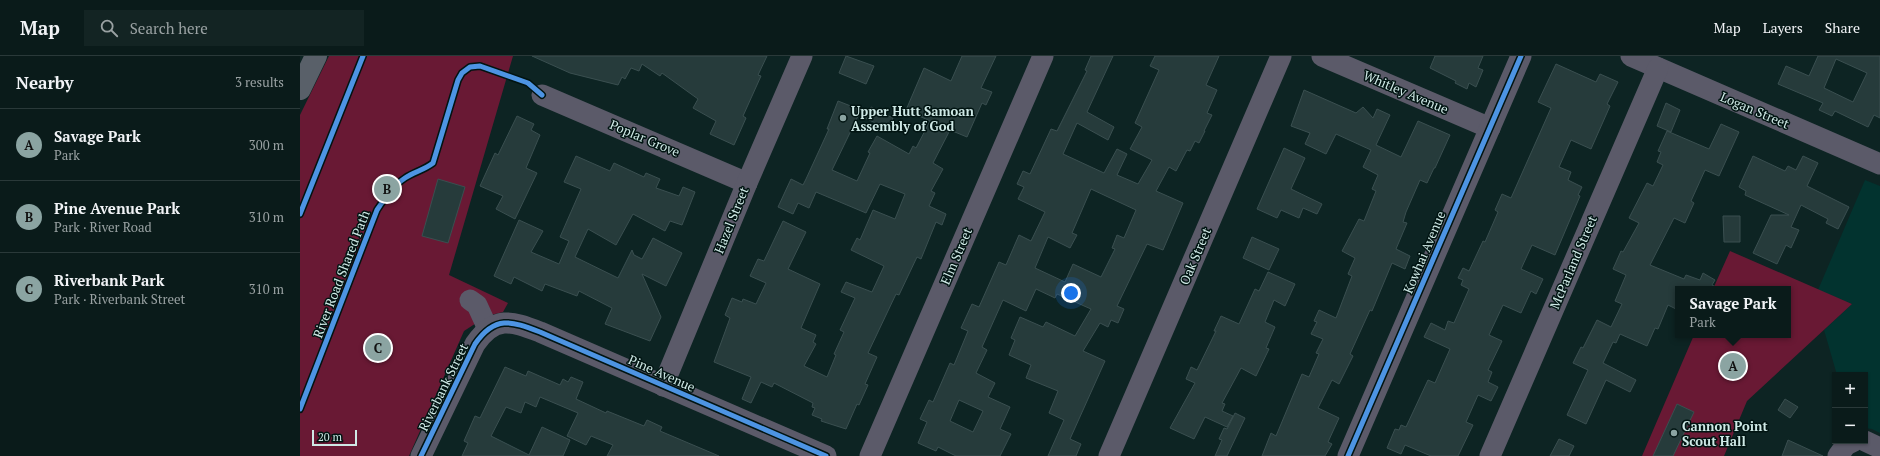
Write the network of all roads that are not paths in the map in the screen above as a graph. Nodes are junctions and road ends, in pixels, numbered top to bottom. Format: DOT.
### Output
graph roads {
  1 [pos="303,56"];
  2 [pos="316,56"];
  3 [pos="802,56"];
  4 [pos="1042,56"];
  5 [pos="1281,56"];
  6 [pos="1322,56"];
  7 [pos="1521,56"];
  8 [pos="1631,56"];
  9 [pos="300,62"];
  10 [pos="1658,68"];
  11 [pos="300,89"];
  12 [pos="542,95"];
  13 [pos="1490,128"];
  14 [pos="1880,164"];
  15 [pos="747,182"];
  16 [pos="470,300"];
  17 [pos="488,329"];
  18 [pos="663,386"];
  19 [pos="1868,442"];
  20 [pos="1848,444"];
  21 [pos="1880,448"];
  22 [pos="421,456"];
  23 [pos="826,456"];
  24 [pos="870,456"];
  25 [pos="1109,456"];
  26 [pos="1348,456"];
  27 [pos="1490,456"];
  28 [pos="1838,456"];
  1 -- 9 [label="highway"];
  2 -- 11 [label="highway"];
  3 -- 15 [label="street, Hazel Street"];
  4 -- 24 [label="street, Elm Street"];
  5 -- 25 [label="street, Oak Street"];
  6 -- 13 [label="street, Whitley Avenue"];
  7 -- 13 [label="street, Kowhai Avenue"];
  8 -- 10 [label="street, Logan Street"];
  10 -- 14 [label="street, Logan Street"];
  10 -- 27 [label="street, McParland Street"];
  12 -- 15 [label="street, Poplar Grove"];
  13 -- 26 [label="street, Kowhai Avenue"];
  15 -- 18 [label="street, Hazel Street"];
  16 -- 17 [label="street"];
  17 -- 18 [label="street, Pine Avenue"];
  17 -- 22 [label="street, Riverbank Street"];
  18 -- 23 [label="street, Pine Avenue"];
  19 -- 21 [label="street"];
  20 -- 28 [label="street"];
}
